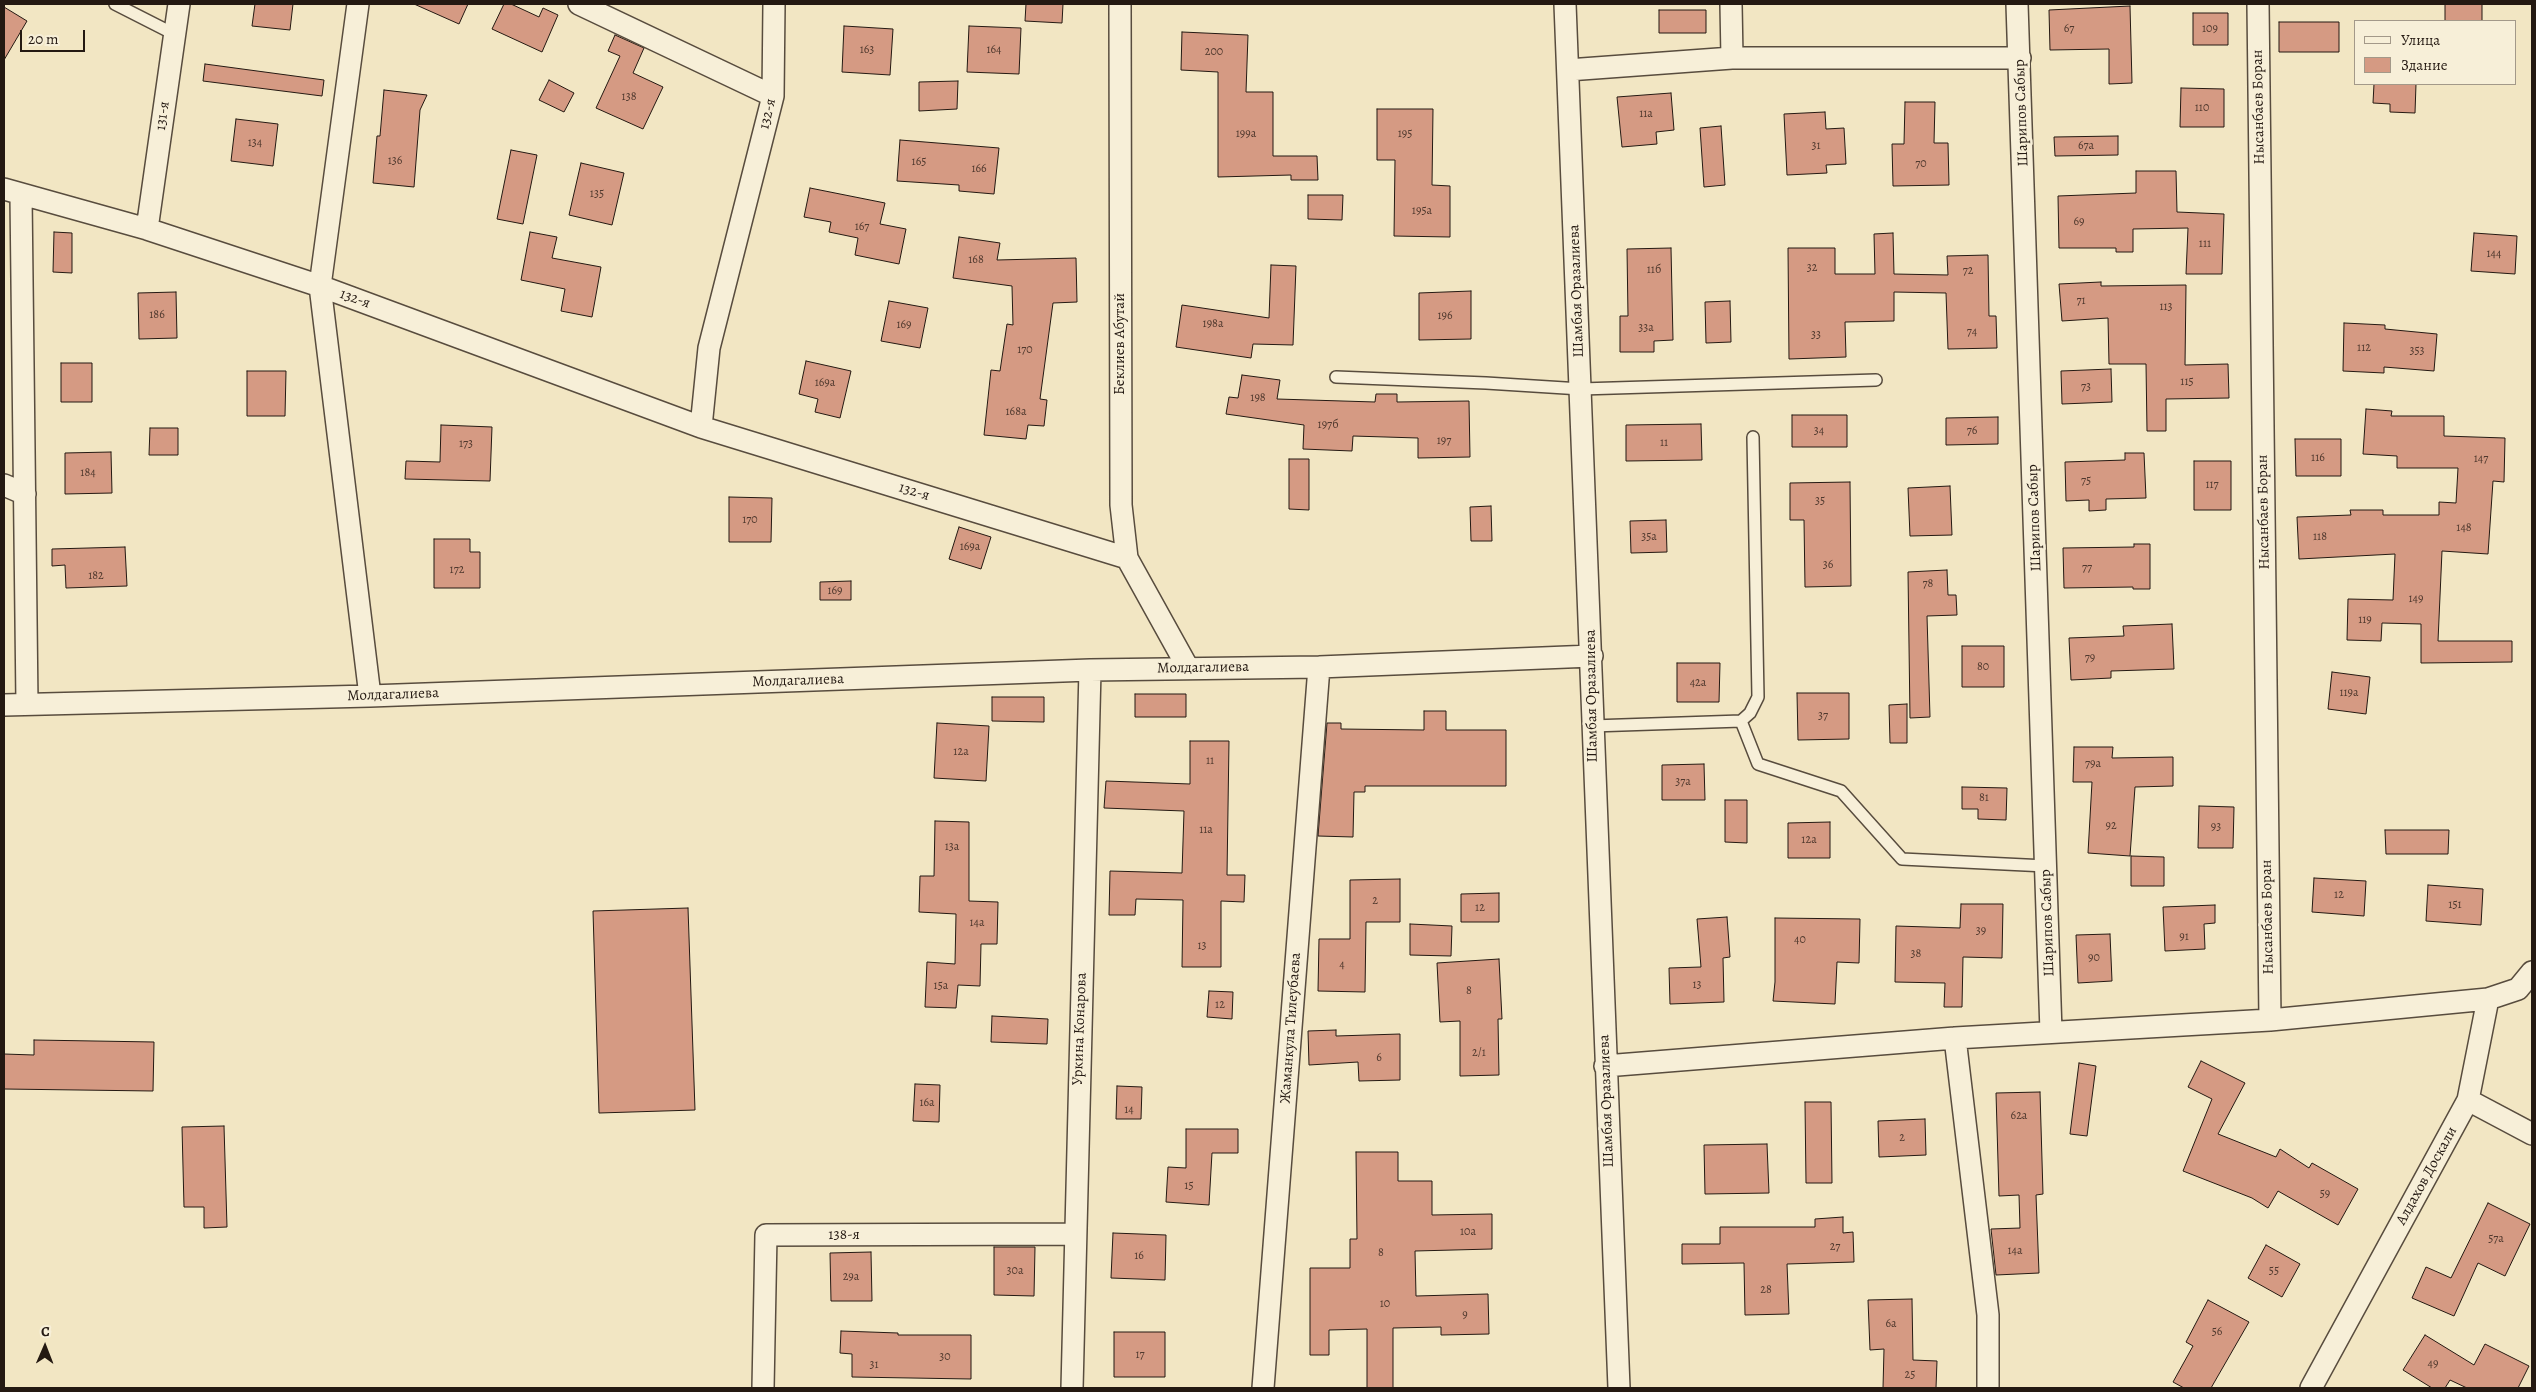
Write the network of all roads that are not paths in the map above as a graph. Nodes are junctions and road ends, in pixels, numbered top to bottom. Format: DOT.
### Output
graph roads {
  1 [pos="115,4"];
  2 [pos="179,4"];
  3 [pos="358,4"];
  4 [pos="579,4"];
  5 [pos="774,4"];
  6 [pos="1120,4"];
  7 [pos="1566,4"];
  8 [pos="1732,4"];
  9 [pos="2017,4"];
  10 [pos="2258,4"];
  11 [pos="174,34"];
  12 [pos="1732,58"];
  13 [pos="2020,58"];
  14 [pos="1568,70"];
  15 [pos="773,96"];
  16 [pos="12,193"];
  17 [pos="147,229"];
  18 [pos="320,286"];
  19 [pos="1336,377"];
  20 [pos="1876,380"];
  21 [pos="1581,390"];
  22 [pos="701,427"];
  23 [pos="1753,437"];
  24 [pos="4,485"];
  25 [pos="25,494"];
  26 [pos="1127,558"];
  27 [pos="1592,656"];
  28 [pos="1319,667"];
  29 [pos="1188,668"];
  30 [pos="1090,670"];
  31 [pos="370,696"];
  32 [pos="27,704"];
  33 [pos="4,705"];
  34 [pos="1741,721"];
  35 [pos="1592,726"];
  36 [pos="2046,866"];
  37 [pos="2532,972"];
  38 [pos="2488,999"];
  39 [pos="2270,1020"];
  40 [pos="2051,1032"];
  41 [pos="1956,1038"];
  42 [pos="1606,1066"];
  43 [pos="2468,1100"];
  44 [pos="2532,1134"];
  45 [pos="1075,1234"];
  46 [pos="763,1388"];
  47 [pos="1072,1388"];
  48 [pos="1263,1388"];
  49 [pos="1618,1388"];
  50 [pos="1988,1388"];
  51 [pos="2310,1388"];
  1 -- 11 [label="lane"];
  2 -- 11 [label="street, 131-я"];
  3 -- 18 [label="street"];
  4 -- 15 [label="street"];
  5 -- 15 [label="street, 132-я"];
  6 -- 26 [label="street, Беклиев Абутай"];
  7 -- 14 [label="street, Шамбая Оразалиева"];
  8 -- 12 [label="street"];
  9 -- 13 [label="street, Шарипов Сабыр"];
  10 -- 39 [label="street, Нысанбаев Боран"];
  11 -- 17 [label="street, 131-я"];
  12 -- 13 [label="street"];
  12 -- 14 [label="street"];
  13 -- 36 [label="street, Шарипов Сабыр"];
  14 -- 21 [label="street, Шамбая Оразалиева"];
  15 -- 22 [label="street, 132-я"];
  16 -- 17 [label="street, 132-я"];
  16 -- 25 [label="street"];
  17 -- 18 [label="street, 132-я"];
  18 -- 22 [label="street, 132-я"];
  18 -- 31 [label="street"];
  19 -- 21 [label="lane"];
  20 -- 21 [label="lane"];
  21 -- 27 [label="street, Шамбая Оразалиева"];
  22 -- 26 [label="street, 132-я"];
  23 -- 34 [label="lane"];
  24 -- 25 [label="street"];
  25 -- 32 [label="street"];
  26 -- 29 [label="street, Беклиев Абутай"];
  27 -- 28 [label="street, Молдагалиева"];
  27 -- 35 [label="street, Шамбая Оразалиева"];
  28 -- 29 [label="street, Молдагалиева"];
  28 -- 48 [label="street, Жаманкула Тилеубаева"];
  29 -- 30 [label="street, Молдагалиева"];
  30 -- 31 [label="street, Молдагалиева"];
  30 -- 45 [label="street, Уркина Конарова"];
  31 -- 32 [label="street, Молдагалиева"];
  32 -- 33 [label="street, Молдагалиева"];
  34 -- 35 [label="lane"];
  34 -- 36 [label="lane"];
  35 -- 42 [label="street, Шамбая Оразалиева"];
  36 -- 40 [label="street, Шарипов Сабыр"];
  37 -- 38 [label="street"];
  38 -- 39 [label="street"];
  38 -- 43 [label="street, Алдахов Доскали"];
  39 -- 40 [label="street"];
  40 -- 41 [label="street"];
  41 -- 42 [label="street"];
  41 -- 50 [label="street"];
  42 -- 49 [label="street, Шамбая Оразалиева"];
  43 -- 44 [label="street"];
  43 -- 51 [label="street, Алдахов Доскали"];
  45 -- 46 [label="street, 138-я"];
  45 -- 47 [label="street, Уркина Конарова"];
}
